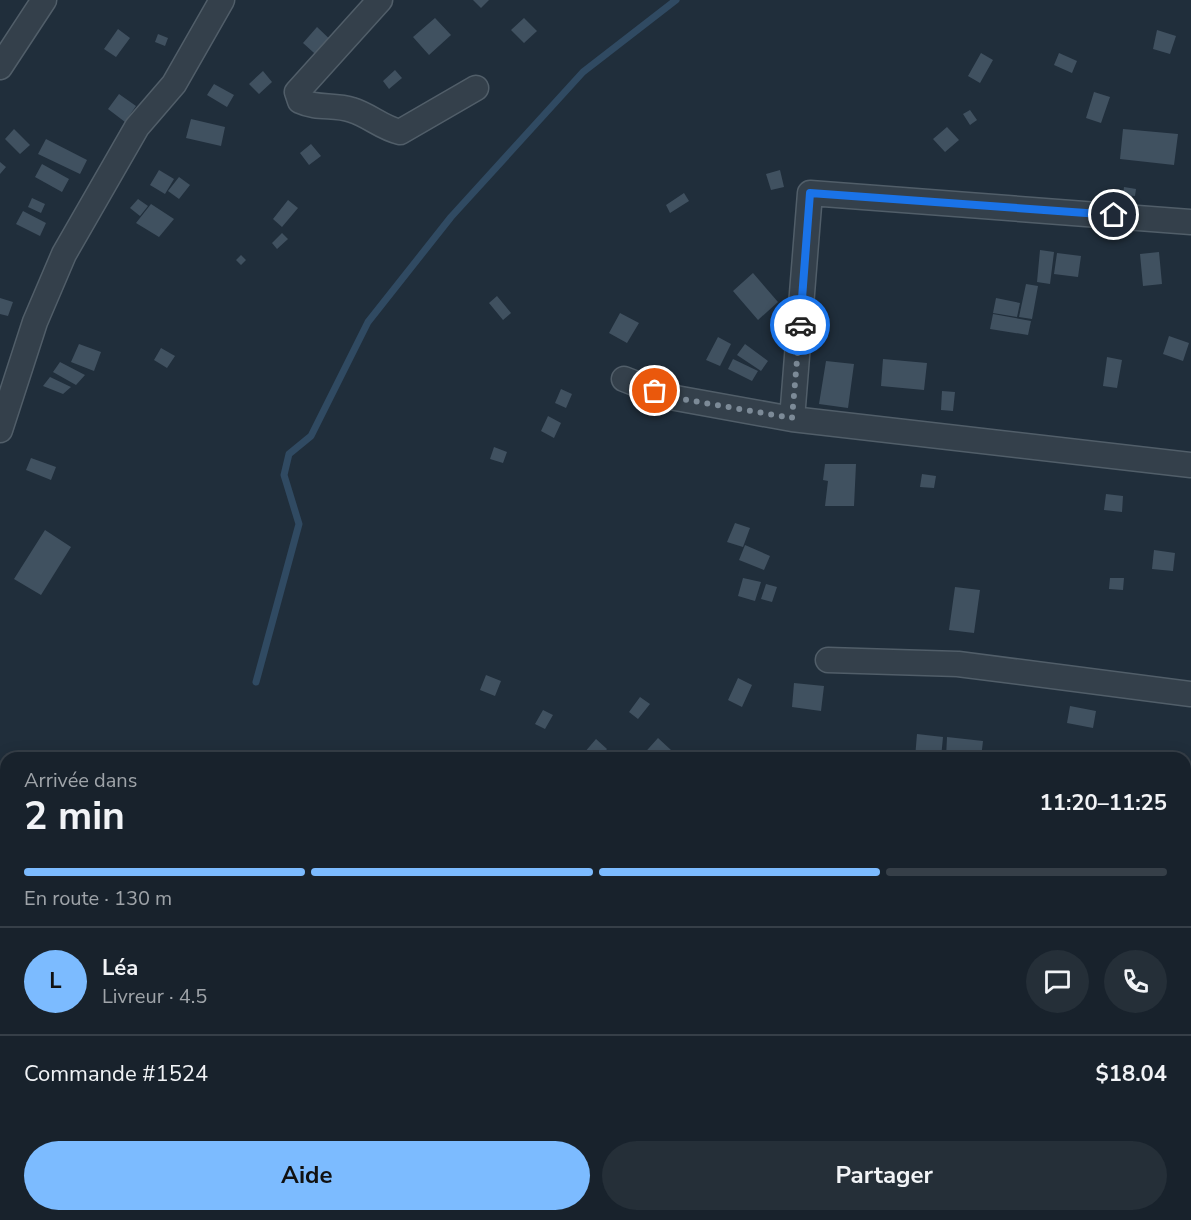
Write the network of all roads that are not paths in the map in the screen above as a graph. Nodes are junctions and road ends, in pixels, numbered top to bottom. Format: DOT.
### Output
graph roads {
  1 [pos="44,0"];
  2 [pos="222,0"];
  3 [pos="380,0"];
  4 [pos="0,67"];
  5 [pos="476,88"];
  6 [pos="1191,222"];
  7 [pos="624,379"];
  8 [pos="792,418"];
  9 [pos="0,430"];
  10 [pos="1191,465"];
  11 [pos="828,660"];
  12 [pos="1191,694"];
  1 -- 4 [label="street"];
  2 -- 9 [label="street"];
  3 -- 5 [label="street"];
  6 -- 8 [label="street"];
  7 -- 8 [label="street"];
  8 -- 10 [label="street"];
  11 -- 12 [label="street"];
}
